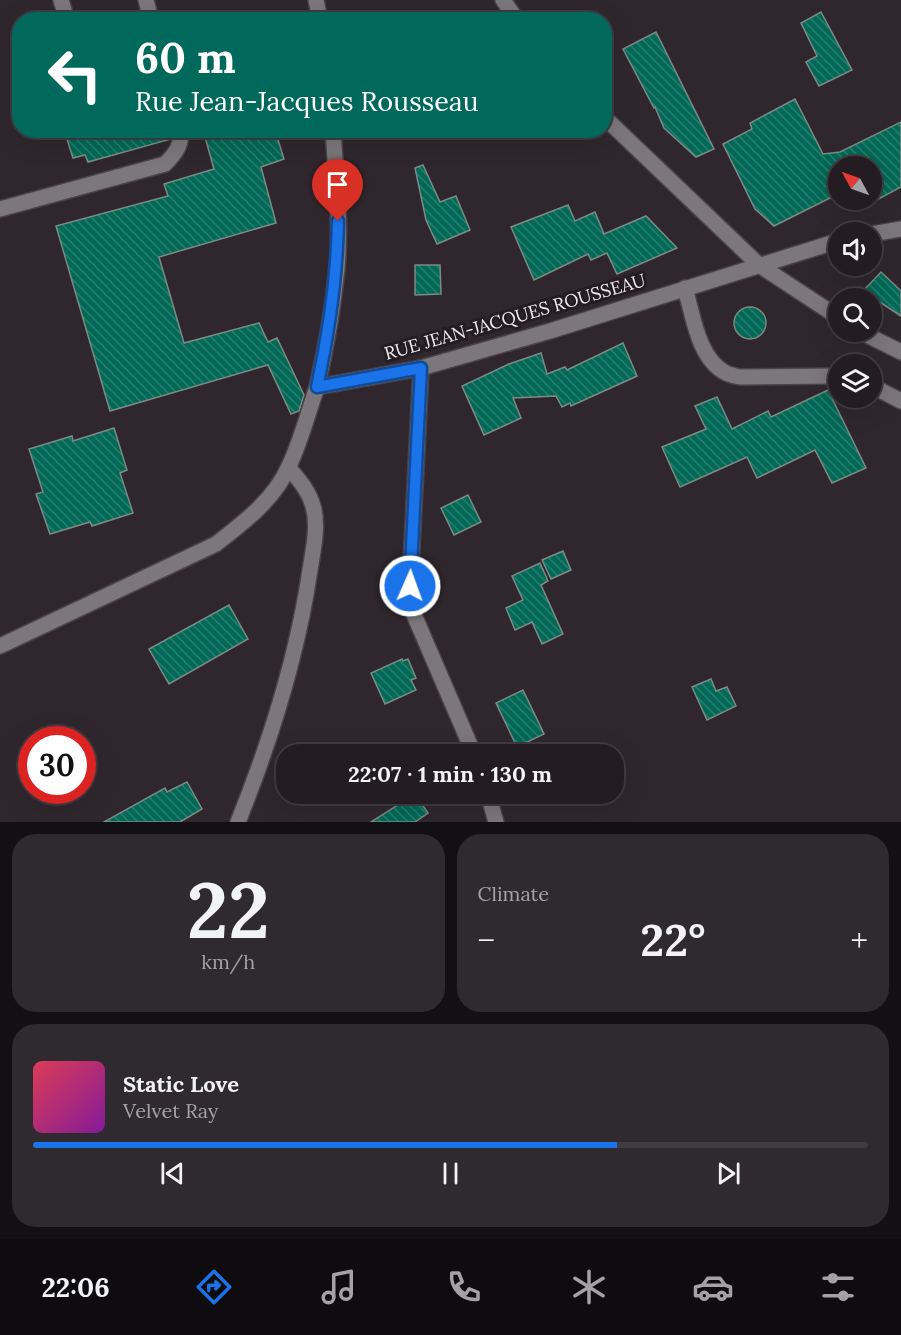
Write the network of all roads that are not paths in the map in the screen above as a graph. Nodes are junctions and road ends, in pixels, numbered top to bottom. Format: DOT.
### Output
graph roads {
  1 [pos="612,125"];
  2 [pos="182,138"];
  3 [pos="334,138"];
  4 [pos="0,209"];
  5 [pos="901,229"];
  6 [pos="882,232"];
  7 [pos="828,244"];
  8 [pos="759,266"];
  9 [pos="685,288"];
  10 [pos="828,311"];
  11 [pos="881,342"];
  12 [pos="901,352"];
  13 [pos="421,368"];
  14 [pos="828,376"];
  15 [pos="317,387"];
  16 [pos="882,391"];
  17 [pos="901,401"];
  18 [pos="289,468"];
  19 [pos="0,646"];
  20 [pos="470,744"];
  21 [pos="491,804"];
  22 [pos="238,822"];
  23 [pos="496,822"];
  1 -- 8 [label="street"];
  2 -- 4 [label="street"];
  3 -- 15 [label="street"];
  5 -- 6 [label="street"];
  7 -- 8 [label="street, RUE JEAN-JACQUES ROUSSEAU"];
  8 -- 9 [label="street, RUE JEAN-JACQUES ROUSSEAU"];
  8 -- 10 [label="street"];
  9 -- 13 [label="street, RUE JEAN-JACQUES ROUSSEAU"];
  9 -- 14 [label="street"];
  11 -- 12 [label="street"];
  13 -- 15 [label="street, RUE JEAN-JACQUES ROUSSEAU"];
  13 -- 20 [label="street"];
  15 -- 18 [label="street"];
  16 -- 17 [label="street"];
  18 -- 19 [label="street"];
  18 -- 22 [label="street"];
  21 -- 23 [label="street"];
}
